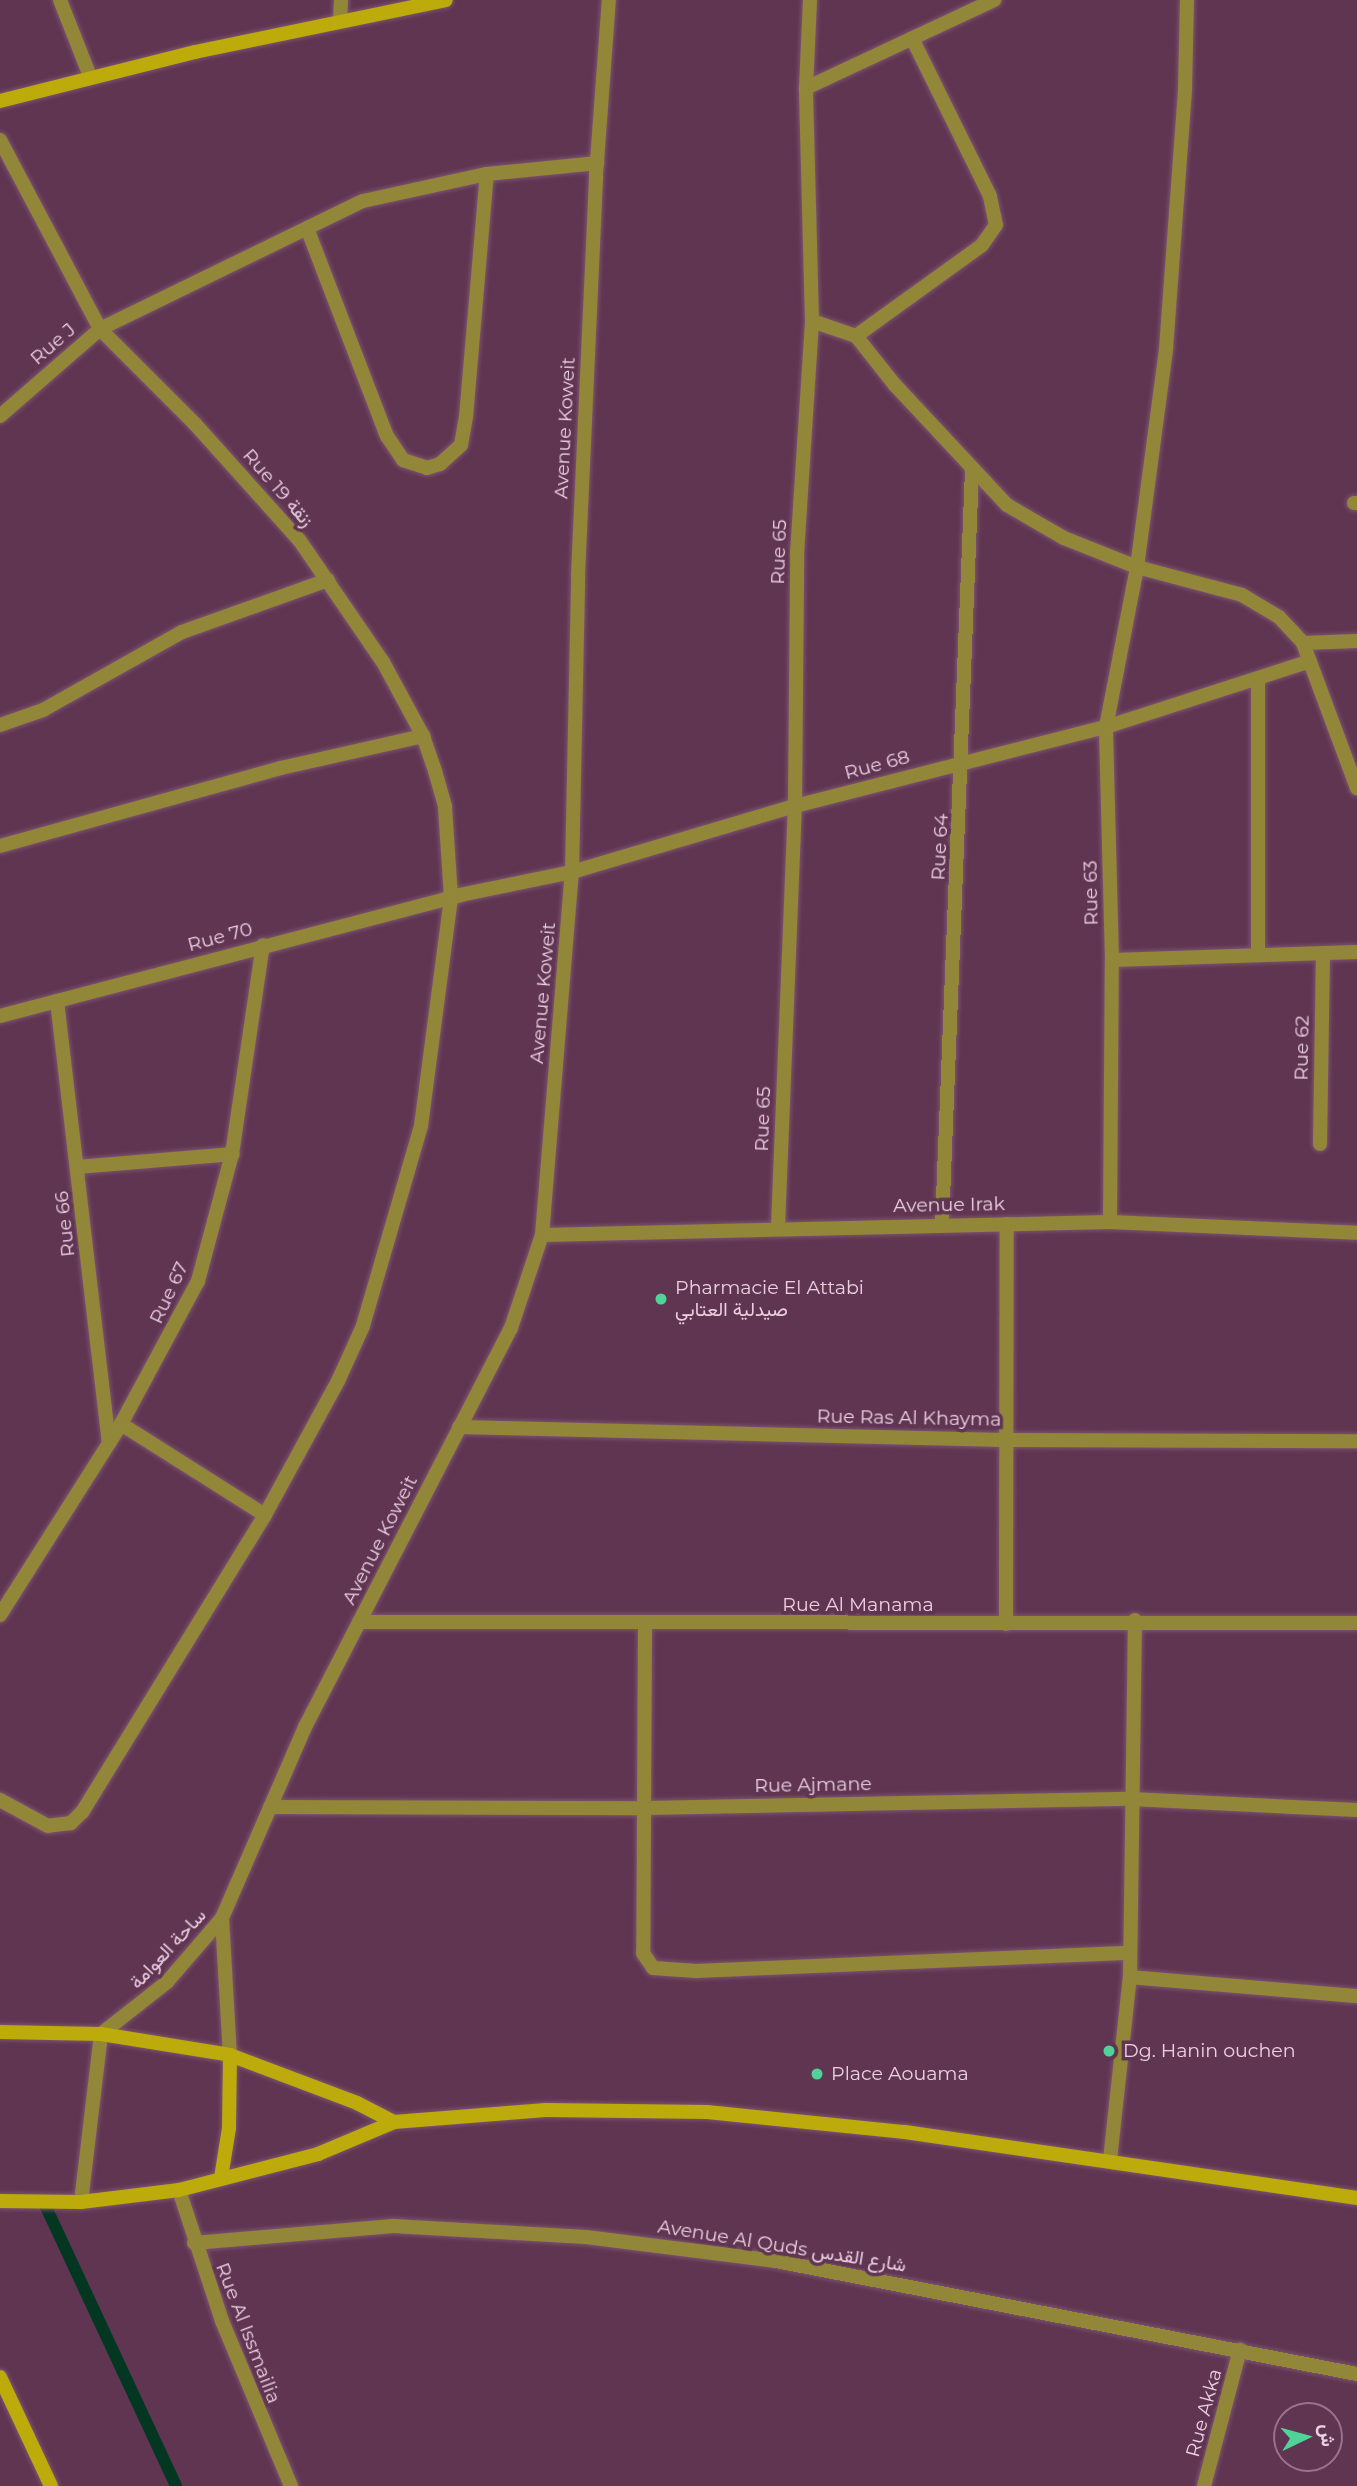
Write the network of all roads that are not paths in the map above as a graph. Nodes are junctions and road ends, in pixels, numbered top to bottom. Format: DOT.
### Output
graph roads {
  1 [pos="60,0"];
  2 [pos="341,0"];
  3 [pos="446,0"];
  4 [pos="610,0"];
  5 [pos="810,0"];
  6 [pos="994,0"];
  7 [pos="1187,0"];
  8 [pos="340,20"];
  9 [pos="912,38"];
  10 [pos="90,76"];
  11 [pos="806,88"];
  12 [pos="0,101"];
  13 [pos="0,140"];
  14 [pos="597,163"];
  15 [pos="487,173"];
  16 [pos="307,228"];
  17 [pos="813,321"];
  18 [pos="100,330"];
  19 [pos="856,336"];
  20 [pos="0,416"];
  21 [pos="972,471"];
  22 [pos="1137,567"];
  23 [pos="328,580"];
  24 [pos="1357,641"];
  25 [pos="1303,643"];
  26 [pos="1310,661"];
  27 [pos="1258,680"];
  28 [pos="0,725"];
  29 [pos="1107,727"];
  30 [pos="424,736"];
  31 [pos="963,762"];
  32 [pos="1354,767"];
  33 [pos="1357,788"];
  34 [pos="795,806"];
  35 [pos="0,846"];
  36 [pos="572,872"];
  37 [pos="506,886"];
  38 [pos="455,896"];
  39 [pos="262,945"];
  40 [pos="1357,952"];
  41 [pos="1258,953"];
  42 [pos="1323,953"];
  43 [pos="1112,960"];
  44 [pos="57,1001"];
  45 [pos="0,1016"];
  46 [pos="1320,1144"];
  47 [pos="232,1154"];
  48 [pos="78,1167"];
  49 [pos="1110,1222"];
  50 [pos="942,1224"];
  51 [pos="1007,1224"];
  52 [pos="778,1227"];
  53 [pos="1357,1233"];
  54 [pos="542,1235"];
  55 [pos="121,1424"];
  56 [pos="459,1427"];
  57 [pos="1005,1440"];
  58 [pos="1357,1441"];
  59 [pos="109,1443"];
  60 [pos="265,1515"];
  61 [pos="0,1615"];
  62 [pos="1135,1620"];
  63 [pos="359,1622"];
  64 [pos="1357,1623"];
  65 [pos="645,1625"];
  66 [pos="1006,1625"];
  67 [pos="1130,1799"];
  68 [pos="0,1800"];
  69 [pos="270,1807"];
  70 [pos="646,1808"];
  71 [pos="1357,1810"];
  72 [pos="222,1918"];
  73 [pos="1130,1953"];
  74 [pos="1130,1977"];
  75 [pos="1357,1996"];
  76 [pos="0,2032"];
  77 [pos="101,2034"];
  78 [pos="230,2055"];
  79 [pos="394,2122"];
  80 [pos="1110,2160"];
  81 [pos="221,2178"];
  82 [pos="179,2190"];
  83 [pos="1357,2198"];
  84 [pos="0,2202"];
  85 [pos="81,2202"];
  86 [pos="194,2243"];
  87 [pos="1240,2350"];
  88 [pos="1357,2374"];
  89 [pos="0,2376"];
  90 [pos="51,2486"];
  91 [pos="291,2486"];
  92 [pos="1205,2486"];
  1 -- 10 [label="street"];
  2 -- 8 [label="street"];
  3 -- 8 [label="main road"];
  4 -- 14 [label="street, Avenue Koweit"];
  5 -- 11 [label="street, Rue 65"];
  6 -- 9 [label="street"];
  7 -- 22 [label="street, Rue 63"];
  8 -- 10 [label="main road"];
  9 -- 11 [label="street"];
  9 -- 19 [label="street"];
  10 -- 12 [label="main road"];
  11 -- 17 [label="street, Rue 65"];
  13 -- 18 [label="street, Rue 19 زنقة"];
  14 -- 15 [label="street, Rue J"];
  14 -- 36 [label="street, Avenue Koweit"];
  15 -- 16 [label="street, Rue J"];
  15 -- 16 [label="street"];
  16 -- 18 [label="street, Rue J"];
  17 -- 19 [label="street"];
  17 -- 34 [label="street, Rue 65"];
  18 -- 20 [label="street, Rue J"];
  18 -- 23 [label="street, Rue 19 زنقة"];
  19 -- 21 [label="street"];
  21 -- 22 [label="street"];
  21 -- 31 [label="street, Rue 64"];
  22 -- 25 [label="street"];
  22 -- 29 [label="street, Rue 63"];
  23 -- 28 [label="street"];
  23 -- 30 [label="street, Rue 19 زنقة"];
  24 -- 25 [label="street"];
  25 -- 26 [label="street"];
  26 -- 27 [label="street, Rue 68"];
  26 -- 32 [label="street"];
  27 -- 29 [label="street, Rue 68"];
  27 -- 41 [label="street"];
  29 -- 31 [label="street, Rue 68"];
  29 -- 43 [label="street, Rue 63"];
  30 -- 35 [label="street"];
  30 -- 38 [label="street, Rue 19 زنقة"];
  31 -- 34 [label="street, Rue 68"];
  31 -- 50 [label="street, Rue 64"];
  32 -- 33 [label="street"];
  34 -- 36 [label="street, Rue 68"];
  34 -- 52 [label="street, Rue 65"];
  36 -- 37 [label="street, Rue 68"];
  36 -- 54 [label="street, Avenue Koweit"];
  37 -- 38 [label="street, Rue 70"];
  38 -- 39 [label="street, Rue 70"];
  38 -- 60 [label="street, Rue 19 زنقة"];
  39 -- 44 [label="street, Rue 70"];
  39 -- 47 [label="street, Rue 67"];
  40 -- 42 [label="street"];
  41 -- 42 [label="street"];
  41 -- 43 [label="street"];
  42 -- 46 [label="street, Rue 62"];
  43 -- 49 [label="street, Rue 63"];
  44 -- 45 [label="street, Rue 70"];
  44 -- 48 [label="street, Rue 66"];
  47 -- 48 [label="street"];
  47 -- 55 [label="street, Rue 67"];
  48 -- 59 [label="street, Rue 66"];
  49 -- 51 [label="street, Avenue Irak"];
  49 -- 53 [label="street, Avenue Irak"];
  50 -- 51 [label="street, Avenue Irak"];
  50 -- 52 [label="street, Avenue Irak"];
  51 -- 57 [label="street"];
  52 -- 54 [label="street, Avenue Irak"];
  54 -- 56 [label="street, Avenue Koweit"];
  55 -- 59 [label="street, Rue 67"];
  55 -- 60 [label="street"];
  56 -- 57 [label="street, Rue Ras Al Khayma"];
  56 -- 63 [label="street, Avenue Koweit"];
  57 -- 58 [label="street, Rue Ras Al Khayma"];
  57 -- 66 [label="street"];
  59 -- 61 [label="street, Rue 67"];
  60 -- 68 [label="street, Rue 19 زنقة"];
  62 -- 64 [label="street, Rue Al Manama"];
  62 -- 66 [label="street, Rue Al Manama"];
  62 -- 67 [label="street"];
  63 -- 65 [label="street, Rue Al Manama"];
  63 -- 69 [label="street, Avenue Koweit"];
  65 -- 66 [label="street, Rue Al Manama"];
  65 -- 70 [label="street"];
  67 -- 70 [label="street, Rue Ajmane"];
  67 -- 71 [label="street, Rue Ajmane"];
  67 -- 73 [label="street"];
  69 -- 70 [label="street, Rue Ajmane"];
  69 -- 72 [label="street, Avenue Koweit"];
  70 -- 73 [label="street"];
  72 -- 77 [label="street, ساحة العوامة"];
  72 -- 78 [label="street, ساحة العوامة"];
  73 -- 74 [label="street"];
  74 -- 75 [label="street"];
  74 -- 80 [label="street"];
  76 -- 77 [label="main road"];
  77 -- 78 [label="main road"];
  77 -- 85 [label="street"];
  78 -- 79 [label="main road"];
  78 -- 81 [label="main road"];
  79 -- 80 [label="main road"];
  79 -- 81 [label="main road"];
  80 -- 83 [label="main road"];
  81 -- 82 [label="main road"];
  82 -- 85 [label="main road"];
  82 -- 86 [label="street, Rue Al Issmailia"];
  84 -- 85 [label="main road"];
  86 -- 87 [label="street, Avenue Al Quds شارع القدس"];
  86 -- 91 [label="street, Rue Al Issmailia"];
  87 -- 88 [label="street, Avenue Al Quds شارع القدس"];
  87 -- 92 [label="street, Rue Akka"];
  89 -- 90 [label="main road"];
}
